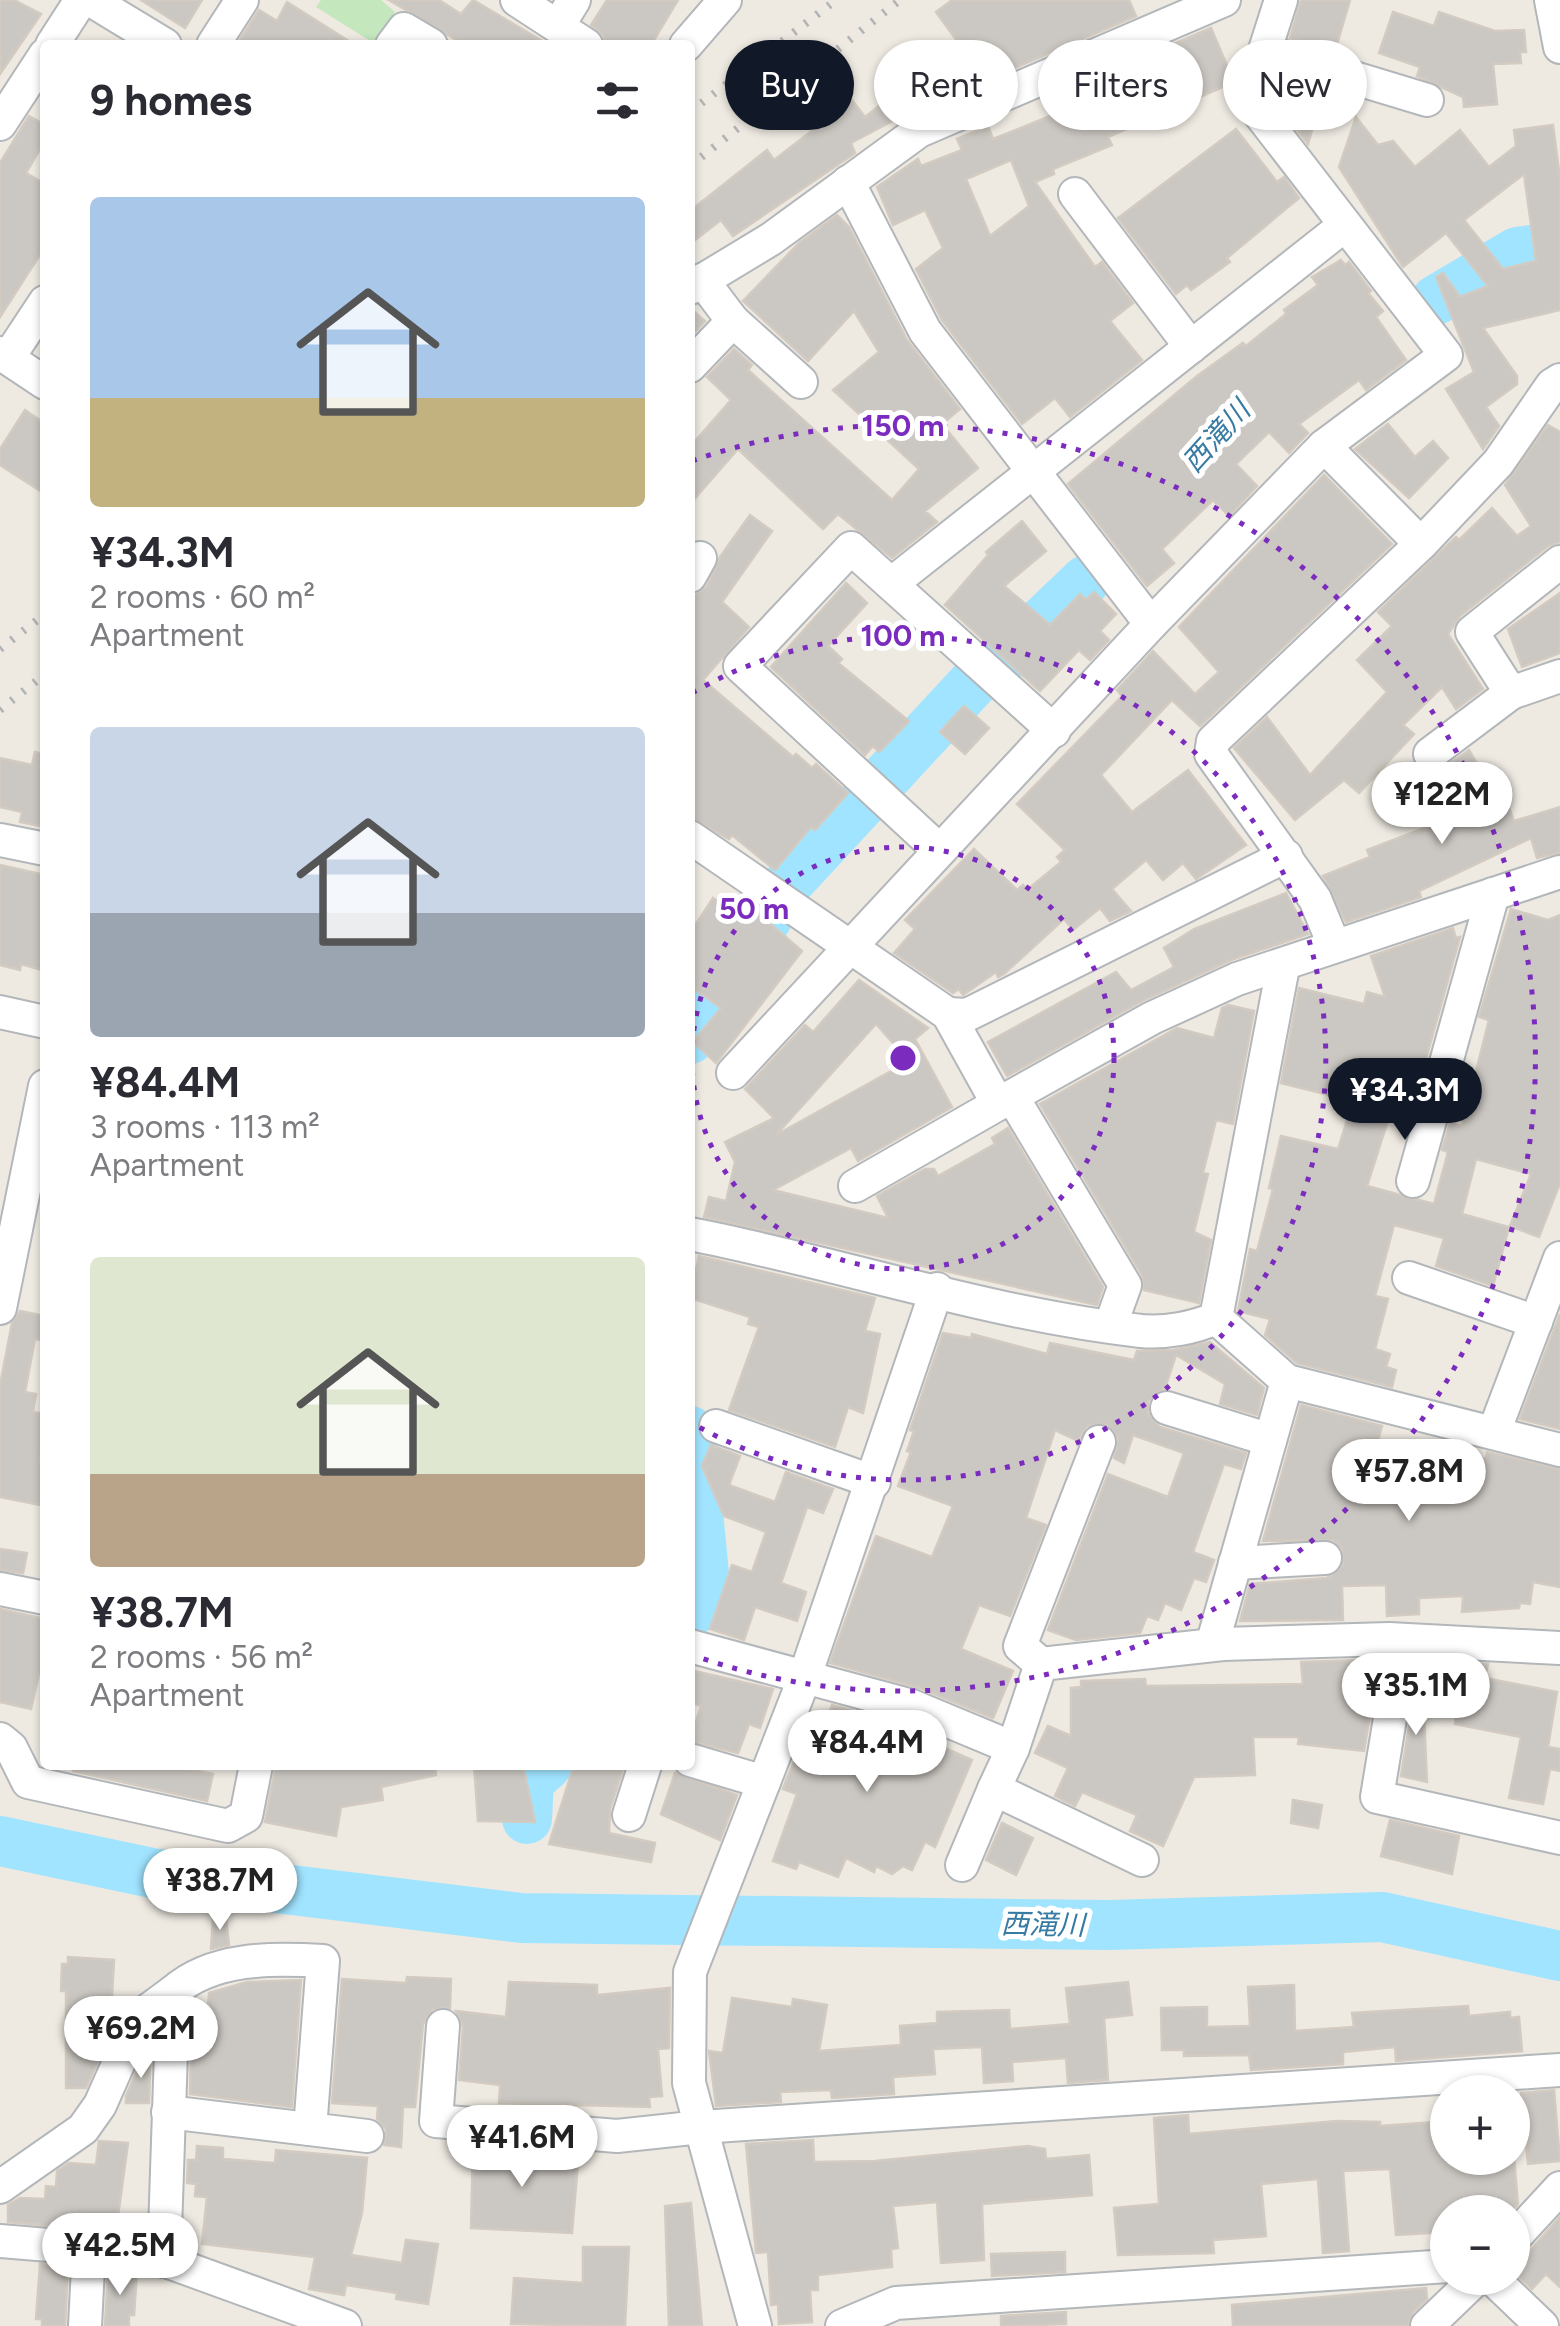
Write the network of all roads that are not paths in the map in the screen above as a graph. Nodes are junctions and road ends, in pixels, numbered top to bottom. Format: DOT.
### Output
graph roads {
  1 [pos="81,0"];
  2 [pos="91,0"];
  3 [pos="242,0"];
  4 [pos="516,0"];
  5 [pos="726,0"];
  6 [pos="1224,0"];
  7 [pos="1282,0"];
  8 [pos="1551,0"];
  9 [pos="566,13"];
  10 [pos="55,40"];
  11 [pos="157,40"];
  12 [pos="216,40"];
  13 [pos="396,40"];
  14 [pos="422,40"];
  15 [pos="583,40"];
  16 [pos="690,40"];
  17 [pos="1269,40"];
  18 [pos="1560,47"];
  19 [pos="40,59"];
  20 [pos="12,82"];
  21 [pos="1367,82"];
  22 [pos="1427,100"];
  23 [pos="0,124"];
  24 [pos="1272,130"];
  25 [pos="848,182"];
  26 [pos="1075,194"];
  27 [pos="1344,225"];
  28 [pos="696,284"];
  29 [pos="40,309"];
  30 [pos="733,320"];
  31 [pos="1190,347"];
  32 [pos="4,356"];
  33 [pos="695,361"];
  34 [pos="40,379"];
  35 [pos="1560,380"];
  36 [pos="802,382"];
  37 [pos="1324,446"];
  38 [pos="1030,473"];
  39 [pos="1421,544"];
  40 [pos="1560,562"];
  41 [pos="891,584"];
  42 [pos="1151,624"];
  43 [pos="1560,676"];
  44 [pos="1512,693"];
  45 [pos="1054,731"];
  46 [pos="1430,754"];
  47 [pos="0,840"];
  48 [pos="40,847"];
  49 [pos="939,850"];
  50 [pos="696,853"];
  51 [pos="1286,856"];
  52 [pos="1560,872"];
  53 [pos="1493,894"];
  54 [pos="1334,945"];
  55 [pos="852,949"];
  56 [pos="1282,967"];
  57 [pos="0,1012"];
  58 [pos="948,1014"];
  59 [pos="40,1021"];
  60 [pos="733,1073"];
  61 [pos="1006,1101"];
  62 [pos="40,1139"];
  63 [pos="1413,1181"];
  64 [pos="855,1186"];
  65 [pos="34,1202"];
  66 [pos="695,1235"];
  67 [pos="1560,1258"];
  68 [pos="1409,1278"];
  69 [pos="936,1289"];
  70 [pos="0,1308"];
  71 [pos="1216,1318"];
  72 [pos="1536,1322"];
  73 [pos="1112,1324"];
  74 [pos="1287,1380"];
  75 [pos="1167,1408"];
  76 [pos="716,1426"];
  77 [pos="1494,1432"];
  78 [pos="1270,1440"];
  79 [pos="1100,1442"];
  80 [pos="1560,1450"];
  81 [pos="874,1482"];
  82 [pos="1325,1558"];
  83 [pos="1235,1563"];
  84 [pos="0,1589"];
  85 [pos="40,1597"];
  86 [pos="1402,1640"];
  87 [pos="1212,1645"];
  88 [pos="695,1647"];
  89 [pos="1560,1648"];
  90 [pos="1042,1664"];
  91 [pos="804,1679"];
  92 [pos="0,1739"];
  93 [pos="1013,1748"];
  94 [pos="695,1761"];
  95 [pos="255,1770"];
  96 [pos="643,1770"];
  97 [pos="764,1782"];
  98 [pos="994,1789"];
  99 [pos="629,1815"];
  100 [pos="1560,1838"];
  101 [pos="1142,1860"];
  102 [pos="962,1865"];
  103 [pos="172,1992"];
  104 [pos="443,2026"];
  105 [pos="1560,2070"];
  106 [pos="168,2112"];
  107 [pos="701,2127"];
  108 [pos="310,2129"];
  109 [pos="367,2136"];
  110 [pos="0,2187"];
  111 [pos="1560,2188"];
  112 [pos="1530,2220"];
  113 [pos="0,2240"];
  114 [pos="89,2248"];
  115 [pos="164,2260"];
  116 [pos="1430,2267"];
  117 [pos="1459,2295"];
  118 [pos="1510,2295"];
  119 [pos="85,2326"];
  120 [pos="344,2326"];
  121 [pos="755,2326"];
  122 [pos="842,2326"];
  123 [pos="1426,2326"];
  124 [pos="1542,2326"];
  1 -- 10 [label="street"];
  2 -- 11 [label="street"];
  3 -- 12 [label="street"];
  4 -- 9 [label="street"];
  5 -- 16 [label="street"];
  6 -- 25 [label="street"];
  7 -- 17 [label="street"];
  8 -- 18 [label="street"];
  9 -- 15 [label="street"];
  13 -- 14 [label="street"];
  19 -- 20 [label="street"];
  20 -- 23 [label="street"];
  21 -- 22 [label="street"];
  24 -- 27 [label="street"];
  25 -- 28 [label="street"];
  25 -- 38 [label="street"];
  26 -- 31 [label="street"];
  27 -- 31 [label="street"];
  27 -- 37 [label="street"];
  28 -- 30 [label="street"];
  29 -- 32 [label="street"];
  30 -- 33 [label="street"];
  30 -- 36 [label="street"];
  31 -- 38 [label="street"];
  32 -- 34 [label="street"];
  35 -- 39 [label="street"];
  37 -- 39 [label="street"];
  37 -- 42 [label="street"];
  38 -- 41 [label="street"];
  38 -- 42 [label="street"];
  39 -- 51 [label="street"];
  40 -- 44 [label="street"];
  41 -- 45 [label="street"];
  41 -- 49 [label="street"];
  42 -- 45 [label="street"];
  43 -- 44 [label="street"];
  44 -- 46 [label="street"];
  45 -- 49 [label="street"];
  47 -- 48 [label="street"];
  49 -- 55 [label="street"];
  50 -- 55 [label="street"];
  51 -- 54 [label="street"];
  51 -- 58 [label="street"];
  52 -- 53 [label="street"];
  53 -- 54 [label="street"];
  53 -- 63 [label="street"];
  54 -- 56 [label="street"];
  55 -- 58 [label="street"];
  55 -- 60 [label="street"];
  56 -- 61 [label="street"];
  56 -- 71 [label="street"];
  57 -- 59 [label="street"];
  58 -- 61 [label="street"];
  61 -- 64 [label="street"];
  61 -- 73 [label="street"];
  62 -- 65 [label="street"];
  65 -- 70 [label="street"];
  66 -- 69 [label="street"];
  67 -- 72 [label="street"];
  68 -- 72 [label="street"];
  69 -- 73 [label="street"];
  69 -- 81 [label="street"];
  71 -- 73 [label="street"];
  71 -- 74 [label="street"];
  72 -- 77 [label="street"];
  74 -- 77 [label="street"];
  74 -- 78 [label="street"];
  75 -- 78 [label="street"];
  76 -- 81 [label="street"];
  77 -- 80 [label="street"];
  78 -- 83 [label="street"];
  79 -- 90 [label="street"];
  81 -- 91 [label="street"];
  82 -- 83 [label="street"];
  83 -- 87 [label="street"];
  84 -- 85 [label="street"];
  86 -- 87 [label="street"];
  86 -- 89 [label="street"];
  86 -- 100 [label="street"];
  87 -- 90 [label="street"];
  88 -- 91 [label="street"];
  90 -- 93 [label="street"];
  91 -- 93 [label="street"];
  91 -- 97 [label="street"];
  92 -- 95 [label="street"];
  93 -- 98 [label="street"];
  94 -- 97 [label="street"];
  96 -- 99 [label="street"];
  97 -- 107 [label="street"];
  98 -- 101 [label="street"];
  98 -- 102 [label="street"];
  103 -- 106 [label="street"];
  103 -- 108 [label="street"];
  103 -- 110 [label="street"];
  104 -- 107 [label="street"];
  105 -- 107 [label="street"];
  106 -- 108 [label="street"];
  106 -- 115 [label="street"];
  107 -- 121 [label="street"];
  108 -- 109 [label="street"];
  111 -- 112 [label="street"];
  113 -- 114 [label="street"];
  114 -- 115 [label="street"];
  114 -- 119 [label="street"];
  115 -- 120 [label="street"];
  116 -- 122 [label="street"];
  117 -- 123 [label="street"];
  118 -- 124 [label="street"];
}
